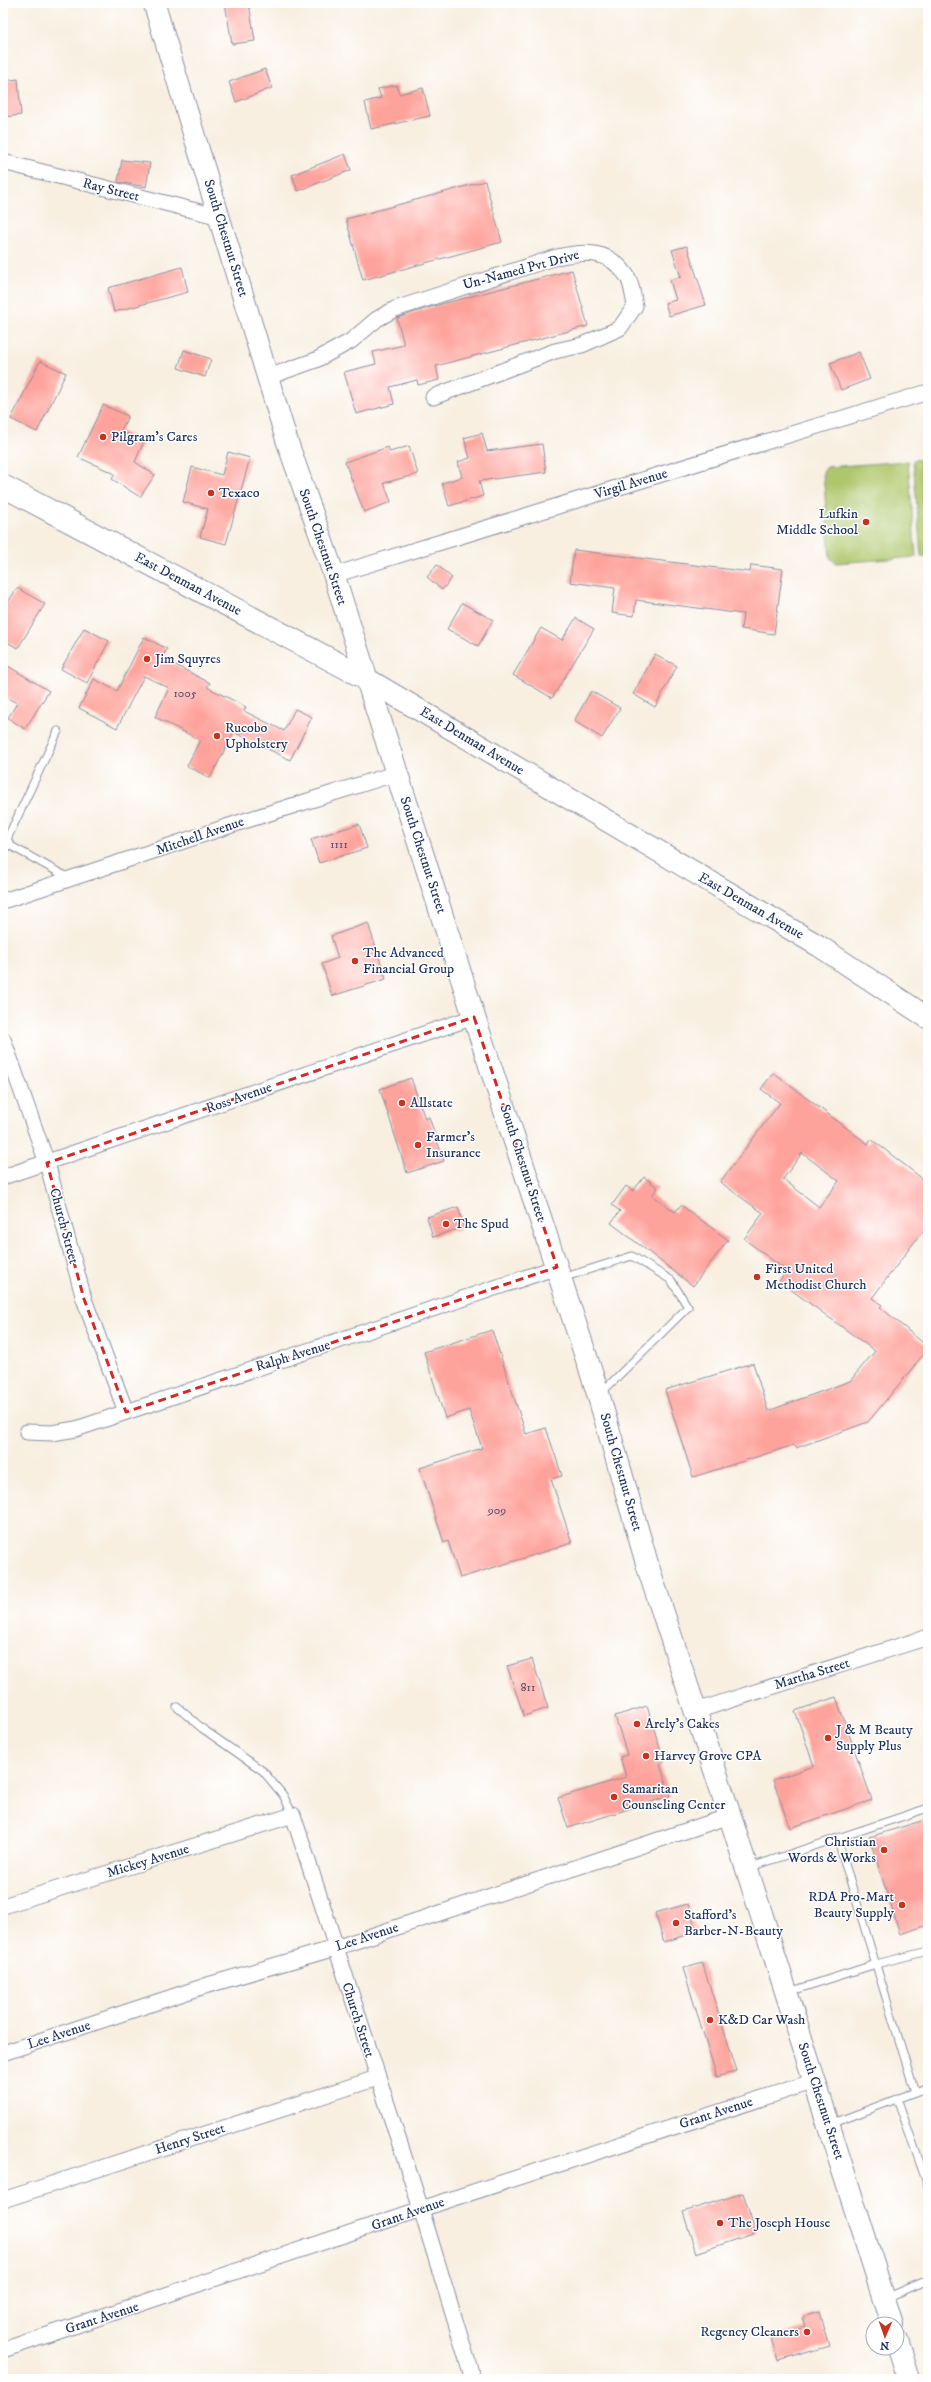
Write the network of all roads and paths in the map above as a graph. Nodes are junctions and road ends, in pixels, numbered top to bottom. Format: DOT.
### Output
graph roads {
  1 [pos="154,3"];
  2 [pos="3,162"];
  3 [pos="220,217"];
  4 [pos="268,377"];
  5 [pos="928,392"];
  6 [pos="434,397"];
  7 [pos="3,486"];
  8 [pos="334,575"];
  9 [pos="367,679"];
  10 [pos="58,731"];
  11 [pos="397,773"];
  12 [pos="70,879"];
  13 [pos="3,901"];
  14 [pos="474,1017"];
  15 [pos="928,1018"];
  16 [pos="3,1039"];
  17 [pos="47,1163"];
  18 [pos="3,1177"];
  19 [pos="559,1273"];
  20 [pos="599,1395"];
  21 [pos="126,1412"];
  22 [pos="27,1432"];
  23 [pos="928,1637"];
  24 [pos="177,1707"];
  25 [pos="696,1711"];
  26 [pos="928,1808"];
  27 [pos="293,1816"];
  28 [pos="730,1816"];
  29 [pos="837,1838"];
  30 [pos="747,1869"];
  31 [pos="3,1906"];
  32 [pos="335,1948"];
  33 [pos="928,1951"];
  34 [pos="876,1964"];
  35 [pos="787,1992"];
  36 [pos="3,2053"];
  37 [pos="377,2078"];
  38 [pos="815,2081"];
  39 [pos="928,2087"];
  40 [pos="915,2092"];
  41 [pos="898,2098"];
  42 [pos="829,2125"];
  43 [pos="928,2186"];
  44 [pos="3,2200"];
  45 [pos="421,2209"];
  46 [pos="928,2280"];
  47 [pos="884,2299"];
  48 [pos="889,2316"];
  49 [pos="3,2350"];
  50 [pos="902,2356"];
  51 [pos="474,2379"];
  52 [pos="909,2379"];
  1 -- 3 [label="main road, South Chestnut Street"];
  2 -- 3 [label="street, Ray Street"];
  3 -- 4 [label="main road, South Chestnut Street"];
  4 -- 6 [label="street, Un-Named Pvt Drive"];
  4 -- 8 [label="main road, South Chestnut Street"];
  5 -- 8 [label="street, Virgil Avenue"];
  7 -- 9 [label="main road, East Denman Avenue"];
  8 -- 9 [label="main road, South Chestnut Street"];
  9 -- 11 [label="main road, South Chestnut Street"];
  9 -- 15 [label="main road, East Denman Avenue"];
  10 -- 12 [label="lane"];
  11 -- 12 [label="street, Mitchell Avenue"];
  11 -- 14 [label="main road, South Chestnut Street"];
  12 -- 13 [label="street, Mitchell Avenue"];
  14 -- 17 [label="street, Ross Avenue"];
  14 -- 19 [label="main road, South Chestnut Street"];
  16 -- 17 [label="street, Church Street"];
  17 -- 18 [label="street, Ross Avenue"];
  17 -- 21 [label="street, Church Street"];
  19 -- 20 [label="main road, South Chestnut Street"];
  19 -- 20 [label="lane"];
  19 -- 21 [label="street, Ralph Avenue"];
  20 -- 25 [label="main road, South Chestnut Street"];
  21 -- 22 [label="street, Ralph Avenue"];
  23 -- 25 [label="street, Martha Street"];
  24 -- 27 [label="lane, Church Street"];
  25 -- 28 [label="main road, South Chestnut Street"];
  26 -- 29 [label="lane"];
  27 -- 31 [label="street, Mickey Avenue"];
  27 -- 32 [label="street, Church Street"];
  28 -- 30 [label="main road, South Chestnut Street"];
  28 -- 32 [label="street, Lee Avenue"];
  29 -- 30 [label="lane"];
  29 -- 34 [label="lane"];
  30 -- 35 [label="main road, South Chestnut Street"];
  32 -- 36 [label="street, Lee Avenue"];
  32 -- 37 [label="street, Church Street"];
  33 -- 34 [label="lane"];
  34 -- 35 [label="lane"];
  34 -- 40 [label="lane"];
  35 -- 38 [label="main road, South Chestnut Street"];
  37 -- 44 [label="street, Henry Street"];
  37 -- 45 [label="street, Church Street"];
  38 -- 42 [label="main road, South Chestnut Street"];
  38 -- 45 [label="street, Grant Avenue"];
  39 -- 40 [label="lane"];
  40 -- 41 [label="lane"];
  41 -- 42 [label="lane"];
  41 -- 43 [label="lane"];
  42 -- 47 [label="main road, South Chestnut Street"];
  45 -- 49 [label="street, Grant Avenue"];
  45 -- 51 [label="street, Church Street"];
  46 -- 47 [label="lane"];
  47 -- 48 [label="main road, South Chestnut Street"];
  50 -- 52 [label="main road"];
}
